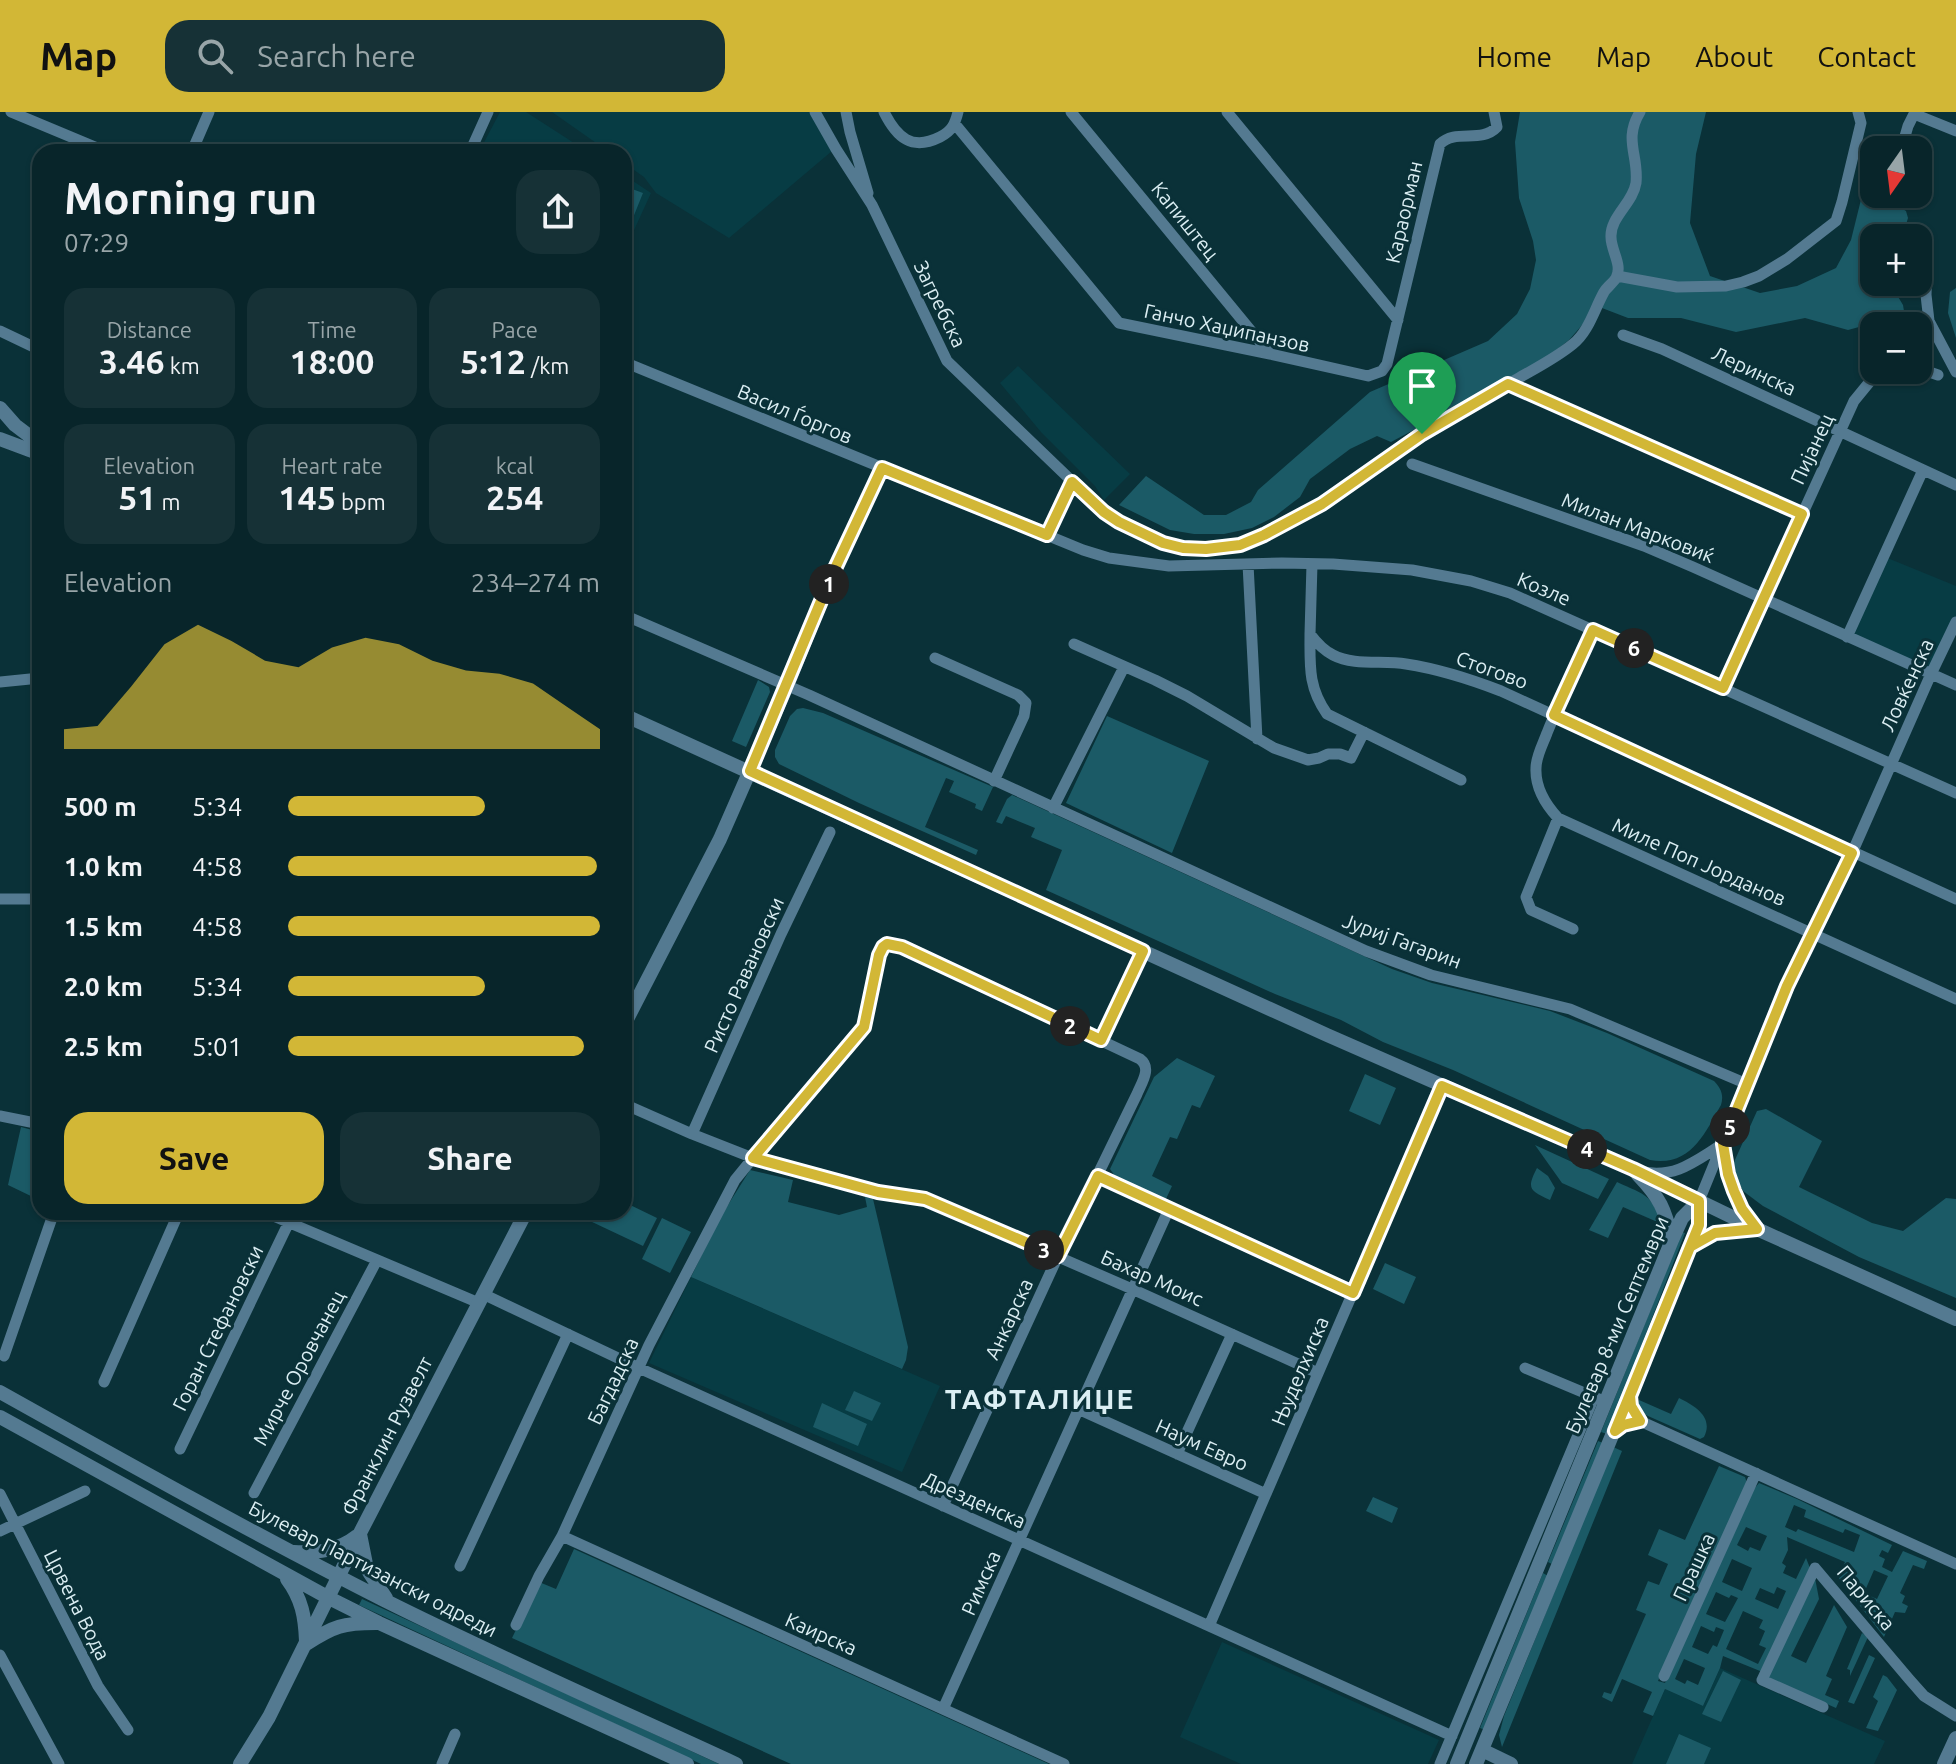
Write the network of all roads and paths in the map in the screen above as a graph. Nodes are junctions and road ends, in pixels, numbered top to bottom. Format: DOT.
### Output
graph roads {
  1 [pos="11,112"];
  2 [pos="209,112"];
  3 [pos="488,112"];
  4 [pos="815,112"];
  5 [pos="846,112"];
  6 [pos="884,112"];
  7 [pos="1071,112"];
  8 [pos="1227,112"];
  9 [pos="1494,112"];
  10 [pos="1640,112"];
  11 [pos="1858,112"];
  12 [pos="1919,114"];
  13 [pos="957,118"];
  14 [pos="1956,131"];
  15 [pos="1905,136"];
  16 [pos="88,144"];
  17 [pos="195,144"];
  18 [pos="474,144"];
  19 [pos="872,205"];
  20 [pos="1617,276"];
  21 [pos="1926,296"];
  22 [pos="1398,320"];
  23 [pos="0,331"];
  24 [pos="1623,335"];
  25 [pos="32,346"];
  26 [pos="1270,354"];
  27 [pos="1387,364"];
  28 [pos="632,365"];
  29 [pos="1956,372"];
  30 [pos="1932,373"];
  31 [pos="1938,375"];
  32 [pos="1508,384"];
  33 [pos="1867,384"];
  34 [pos="0,408"];
  35 [pos="1840,431"];
  36 [pos="32,438"];
  37 [pos="0,439"];
  38 [pos="32,451"];
  39 [pos="1412,464"];
  40 [pos="882,468"];
  41 [pos="1923,470"];
  42 [pos="1072,482"];
  43 [pos="1956,485"];
  44 [pos="1802,514"];
  45 [pos="1047,535"];
  46 [pos="1276,563"];
  47 [pos="1248,564"];
  48 [pos="1312,564"];
  49 [pos="1764,599"];
  50 [pos="632,618"];
  51 [pos="1956,622"];
  52 [pos="1593,630"];
  53 [pos="1310,634"];
  54 [pos="1847,637"];
  55 [pos="1074,644"];
  56 [pos="935,658"];
  57 [pos="1124,667"];
  58 [pos="1931,674"];
  59 [pos="32,679"];
  60 [pos="0,682"];
  61 [pos="1956,685"];
  62 [pos="787,686"];
  63 [pos="1723,688"];
  64 [pos="1554,715"];
  65 [pos="632,719"];
  66 [pos="1364,732"];
  67 [pos="1257,739"];
  68 [pos="1891,764"];
  69 [pos="750,771"];
  70 [pos="1461,780"];
  71 [pos="994,781"];
  72 [pos="1956,793"];
  73 [pos="1053,808"];
  74 [pos="1558,818"];
  75 [pos="830,832"];
  76 [pos="1852,853"];
  77 [pos="0,899"];
  78 [pos="32,899"];
  79 [pos="1956,899"];
  80 [pos="1573,929"];
  81 [pos="1812,933"];
  82 [pos="1143,951"];
  83 [pos="1956,999"];
  84 [pos="632,1010"];
  85 [pos="853,1040"];
  86 [pos="1101,1040"];
  87 [pos="1747,1084"];
  88 [pos="1442,1086"];
  89 [pos="632,1108"];
  90 [pos="0,1116"];
  91 [pos="32,1122"];
  92 [pos="692,1134"];
  93 [pos="1723,1144"];
  94 [pos="753,1158"];
  95 [pos="1633,1169"];
  96 [pos="1098,1176"];
  97 [pos="1699,1201"];
  98 [pos="1169,1209"];
  99 [pos="51,1220"];
  100 [pos="175,1220"];
  101 [pos="284,1220"];
  102 [pos="522,1220"];
  103 [pos="289,1222"];
  104 [pos="1757,1229"];
  105 [pos="1672,1240"];
  106 [pos="1690,1247"];
  107 [pos="1058,1256"];
  108 [pos="377,1260"];
  109 [pos="1132,1289"];
  110 [pos="1353,1293"];
  111 [pos="481,1298"];
  112 [pos="1956,1319"];
  113 [pos="568,1334"];
  114 [pos="1232,1334"];
  115 [pos="4,1356"];
  116 [pos="639,1368"];
  117 [pos="1525,1368"];
  118 [pos="1318,1373"];
  119 [pos="104,1382"];
  120 [pos="0,1392"];
  121 [pos="1630,1396"];
  122 [pos="1600,1400"];
  123 [pos="1078,1409"];
  124 [pos="0,1417"];
  125 [pos="1640,1421"];
  126 [pos="1615,1431"];
  127 [pos="180,1449"];
  128 [pos="1177,1454"];
  129 [pos="1756,1473"];
  130 [pos="85,1491"];
  131 [pos="254,1493"];
  132 [pos="0,1494"];
  133 [pos="1266,1494"];
  134 [pos="943,1506"];
  135 [pos="15,1525"];
  136 [pos="0,1531"];
  137 [pos="360,1533"];
  138 [pos="562,1536"];
  139 [pos="1020,1540"];
  140 [pos="291,1552"];
  141 [pos="1956,1564"];
  142 [pos="460,1566"];
  143 [pos="285,1575"];
  144 [pos="339,1577"];
  145 [pos="329,1598"];
  146 [pos="389,1602"];
  147 [pos="379,1623"];
  148 [pos="516,1625"];
  149 [pos="1209,1626"];
  150 [pos="306,1644"];
  151 [pos="0,1655"];
  152 [pos="1664,1676"];
  153 [pos="1823,1707"];
  154 [pos="943,1709"];
  155 [pos="1956,1716"];
  156 [pos="1476,1718"];
  157 [pos="1458,1721"];
  158 [pos="128,1730"];
  159 [pos="455,1734"];
  160 [pos="1452,1736"];
  161 [pos="1956,1738"];
  162 [pos="1482,1750"];
  163 [pos="674,1760"];
  164 [pos="246,1761"];
  165 [pos="1947,1763"];
  166 [pos="59,1764"];
  167 [pos="442,1764"];
  168 [pos="687,1764"];
  169 [pos="736,1764"];
  170 [pos="1064,1764"];
  171 [pos="1440,1764"];
  172 [pos="1457,1764"];
  173 [pos="1476,1764"];
  174 [pos="1511,1764"];
  1 -- 16 [label="street"];
  2 -- 17 [label="street"];
  3 -- 18 [label="street"];
  4 -- 19 [label="street, Загребска"];
  5 -- 19 [label="street"];
  6 -- 13 [label="street"];
  7 -- 26 [label="street, Капиштец"];
  8 -- 22 [label="street"];
  9 -- 22 [label="street, Караорман"];
  10 -- 20 [label="street"];
  11 -- 20 [label="street"];
  12 -- 14 [label="street"];
  12 -- 15 [label="street"];
  13 -- 26 [label="street, Ганчо Хаџипанзов"];
  19 -- 42 [label="street, Загребска"];
  20 -- 32 [label="street, Загребска"];
  21 -- 29 [label="street"];
  22 -- 27 [label="street, Караорман"];
  23 -- 25 [label="street"];
  24 -- 35 [label="street, Леринска"];
  26 -- 27 [label="street, Ганчо Хаџипанзов"];
  28 -- 40 [label="street, Васил Ѓоргов"];
  30 -- 31 [label="street"];
  32 -- 42 [label="street, Загребска"];
  32 -- 44 [label="street"];
  33 -- 35 [label="street, Пијанец"];
  34 -- 36 [label="street"];
  35 -- 41 [label="street, Леринска"];
  35 -- 44 [label="street, Пијанец"];
  37 -- 38 [label="street"];
  39 -- 49 [label="street, Милан Марковиќ"];
  40 -- 45 [label="street, Васил Ѓоргов"];
  40 -- 62 [label="street"];
  41 -- 43 [label="street, Леринска"];
  41 -- 54 [label="street"];
  42 -- 45 [label="street"];
  44 -- 49 [label="street, Пијанец"];
  45 -- 47 [label="street, Васил Ѓоргов"];
  46 -- 47 [label="street, Васил Ѓоргов"];
  46 -- 48 [label="street, Козле"];
  47 -- 67 [label="street"];
  48 -- 52 [label="street, Козле"];
  48 -- 53 [label="street"];
  49 -- 54 [label="street, Милан Марковиќ"];
  49 -- 63 [label="street, Пијанец"];
  50 -- 62 [label="street, Јуриј Гагарин"];
  51 -- 58 [label="street, Ловќенска"];
  52 -- 63 [label="street, Козле"];
  52 -- 64 [label="street"];
  53 -- 64 [label="street, Стогово"];
  53 -- 66 [label="street"];
  54 -- 58 [label="street, Милан Марковиќ"];
  55 -- 57 [label="street"];
  56 -- 71 [label="street"];
  57 -- 67 [label="street"];
  57 -- 73 [label="street"];
  58 -- 61 [label="street, Милан Марковиќ"];
  58 -- 68 [label="street, Ловќенска"];
  59 -- 60 [label="street"];
  62 -- 69 [label="street"];
  62 -- 71 [label="street, Јуриј Гагарин"];
  63 -- 68 [label="street, Козле"];
  64 -- 74 [label="street"];
  64 -- 76 [label="street, Стогово"];
  65 -- 69 [label="street"];
  66 -- 67 [label="street"];
  66 -- 70 [label="street"];
  68 -- 72 [label="street, Козле"];
  68 -- 76 [label="street, Ловќенска"];
  69 -- 82 [label="street"];
  69 -- 84 [label="street"];
  71 -- 73 [label="street, Јуриј Гагарин"];
  73 -- 87 [label="street, Јуриј Гагарин"];
  74 -- 80 [label="street"];
  74 -- 81 [label="street, Миле Поп Јорданов"];
  75 -- 92 [label="street, Ристо Равановски"];
  76 -- 79 [label="street, Стогово"];
  76 -- 81 [label="street, Ловќенска"];
  77 -- 78 [label="street"];
  81 -- 83 [label="street, Миле Поп Јорданов"];
  81 -- 87 [label="street, Ловќенска"];
  82 -- 86 [label="street"];
  82 -- 88 [label="street"];
  85 -- 86 [label="street, Анкарска"];
  85 -- 94 [label="street, Багдадска"];
  86 -- 96 [label="street, Анкарска"];
  87 -- 93 [label="street, Ловќенска"];
  88 -- 95 [label="street"];
  88 -- 110 [label="street, Њуделхиска"];
  89 -- 92 [label="street, Бахар Моис"];
  90 -- 91 [label="street"];
  92 -- 94 [label="street, Бахар Моис"];
  93 -- 95 [label="street"];
  93 -- 97 [label="street, Ловќенска"];
  93 -- 104 [label="street"];
  94 -- 107 [label="street, Бахар Моис"];
  94 -- 116 [label="street, Багдадска"];
  95 -- 97 [label="street"];
  95 -- 105 [label="street"];
  96 -- 98 [label="street"];
  96 -- 107 [label="street, Анкарска"];
  97 -- 104 [label="street"];
  97 -- 105 [label="street, Булевар 8-ми Септември"];
  97 -- 106 [label="street, Булевар 8-ми Септември"];
  98 -- 109 [label="street, Римска"];
  98 -- 110 [label="street"];
  99 -- 115 [label="street"];
  100 -- 119 [label="street"];
  101 -- 103 [label="street, Дрезденска"];
  102 -- 111 [label="street, Франклин Рузвелт"];
  103 -- 108 [label="street, Дрезденска"];
  103 -- 127 [label="street, Горан Стефановски"];
  104 -- 106 [label="street"];
  104 -- 112 [label="street"];
  105 -- 122 [label="street, Булевар 8-ми Септември"];
  106 -- 121 [label="street, Булевар 8-ми Септември"];
  107 -- 109 [label="street, Бахар Моис"];
  107 -- 134 [label="street, Анкарска"];
  108 -- 111 [label="street, Дрезденска"];
  108 -- 131 [label="street, Мирче Оровчанец"];
  109 -- 114 [label="street, Бахар Моис"];
  109 -- 123 [label="street, Римска"];
  110 -- 118 [label="street, Њуделхиска"];
  111 -- 113 [label="street, Дрезденска"];
  111 -- 137 [label="street, Франклин Рузвелт"];
  113 -- 116 [label="street, Дрезденска"];
  113 -- 142 [label="street"];
  114 -- 118 [label="street, Бахар Моис"];
  114 -- 128 [label="street"];
  116 -- 134 [label="street, Дрезденска"];
  116 -- 138 [label="street, Багдадска"];
  117 -- 122 [label="street"];
  118 -- 133 [label="street, Њуделхиска"];
  120 -- 140 [label="street, Булевар Партизански одреди"];
  121 -- 125 [label="street"];
  121 -- 126 [label="street, Булевар 8-ми Септември"];
  122 -- 156 [label="street, Булевар 8-ми Септември"];
  122 -- 157 [label="street"];
  123 -- 128 [label="street, Наум Евро"];
  123 -- 139 [label="street, Римска"];
  124 -- 143 [label="street, Булевар Партизански одреди"];
  125 -- 126 [label="street"];
  125 -- 129 [label="street"];
  126 -- 162 [label="street, Булевар 8-ми Септември"];
  128 -- 133 [label="street, Наум Евро"];
  129 -- 141 [label="street"];
  129 -- 152 [label="street, Прашка"];
  130 -- 135 [label="street"];
  132 -- 135 [label="street, Црвена Вода"];
  133 -- 149 [label="street, Њуделхиска"];
  134 -- 139 [label="street, Дрезденска"];
  135 -- 136 [label="street"];
  135 -- 158 [label="street, Црвена Вода"];
  137 -- 140 [label="street"];
  137 -- 144 [label="street, Франклин Рузвелт"];
  137 -- 146 [label="street"];
  138 -- 148 [label="street, Багдадска"];
  138 -- 154 [label="street, Каирска"];
  139 -- 149 [label="street, Дрезденска"];
  139 -- 154 [label="street, Римска"];
  140 -- 144 [label="street, Булевар Партизански одреди"];
  143 -- 145 [label="street, Булевар Партизански одреди"];
  143 -- 150 [label="street"];
  144 -- 145 [label="street, Франклин Рузвелт"];
  144 -- 146 [label="street, Булевар Партизански одреди"];
  145 -- 147 [label="street, Булевар Партизански одреди"];
  145 -- 150 [label="street, Франклин Рузвелт"];
  146 -- 169 [label="street, Булевар Партизански одреди"];
  147 -- 150 [label="street"];
  147 -- 163 [label="street, Булевар Партизански одреди"];
  149 -- 160 [label="street, Дрезденска"];
  150 -- 164 [label="street, Франклин Рузвелт"];
  151 -- 166 [label="street"];
  153 -- 155 [label="street, Париска"];
  154 -- 170 [label="street, Каирска"];
  156 -- 157 [label="street"];
  156 -- 172 [label="street, Булевар 8-ми Септември"];
  157 -- 160 [label="street"];
  159 -- 167 [label="street"];
  160 -- 171 [label="street"];
  161 -- 165 [label="street"];
  162 -- 173 [label="street, Булевар 8-ми Септември"];
  162 -- 174 [label="street"];
  163 -- 168 [label="street, Булевар Партизански одреди"];
}
